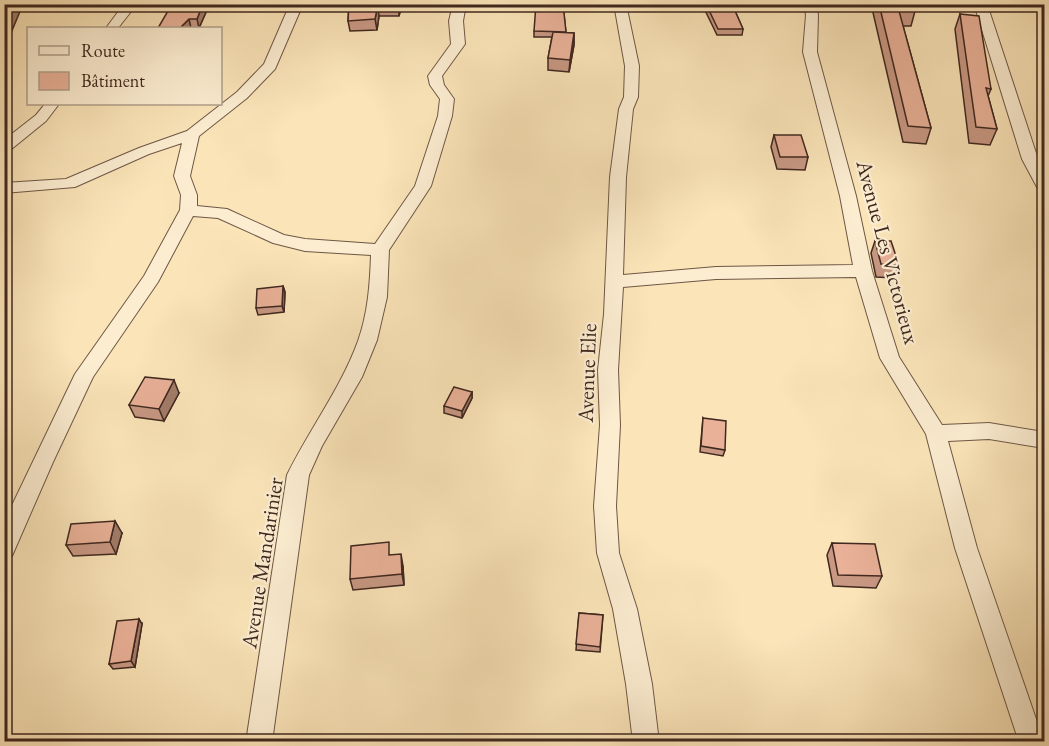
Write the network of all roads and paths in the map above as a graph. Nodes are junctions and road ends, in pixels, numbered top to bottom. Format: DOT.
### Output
graph roads {
  1 [pos="131,4"];
  2 [pos="297,4"];
  3 [pos="460,4"];
  4 [pos="620,4"];
  5 [pos="810,4"];
  6 [pos="980,4"];
  7 [pos="113,27"];
  8 [pos="51,105"];
  9 [pos="192,134"];
  10 [pos="4,147"];
  11 [pos="1044,186"];
  12 [pos="4,188"];
  13 [pos="188,210"];
  14 [pos="380,249"];
  15 [pos="863,271"];
  16 [pos="613,282"];
  17 [pos="936,433"];
  18 [pos="1044,440"];
  19 [pos="4,549"];
  20 [pos="258,741"];
  21 [pos="646,741"];
  22 [pos="1032,741"];
  1 -- 7 [label="street"];
  2 -- 9 [label="street"];
  3 -- 14 [label="street"];
  4 -- 16 [label="street, Avenue Elie"];
  5 -- 15 [label="street, Avenue Les Victorieux"];
  6 -- 11 [label="street"];
  8 -- 10 [label="street"];
  9 -- 12 [label="street"];
  9 -- 13 [label="street"];
  13 -- 14 [label="street"];
  13 -- 19 [label="street"];
  14 -- 20 [label="street, Avenue Mandarinier"];
  15 -- 16 [label="street"];
  15 -- 17 [label="street, Avenue Les Victorieux"];
  16 -- 21 [label="street, Avenue Elie"];
  17 -- 18 [label="street"];
  17 -- 22 [label="street, Avenue Les Victorieux"];
}
